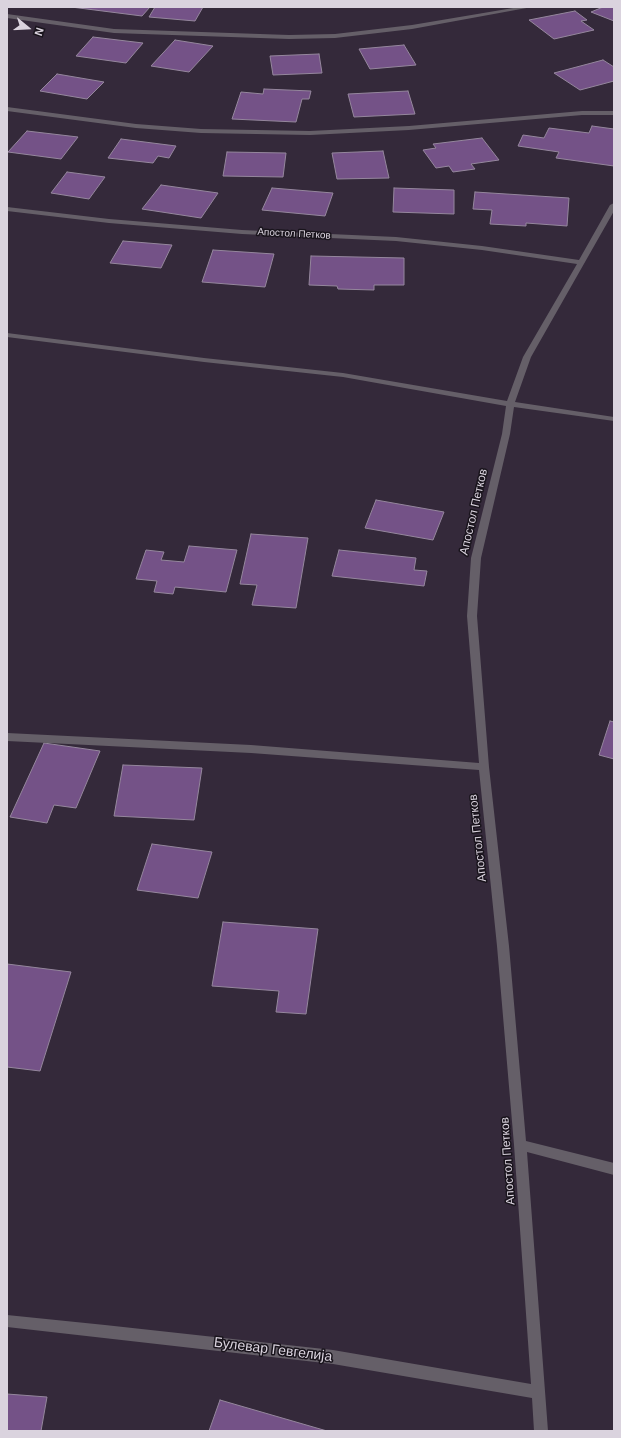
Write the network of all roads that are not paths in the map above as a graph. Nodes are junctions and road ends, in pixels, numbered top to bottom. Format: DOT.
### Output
graph roads {
  1 [pos="529,7"];
  2 [pos="7,16"];
  3 [pos="7,109"];
  4 [pos="614,113"];
  5 [pos="614,205"];
  6 [pos="7,209"];
  7 [pos="580,262"];
  8 [pos="7,335"];
  9 [pos="510,404"];
  10 [pos="614,419"];
  11 [pos="7,736"];
  12 [pos="484,767"];
  13 [pos="520,1146"];
  14 [pos="614,1169"];
  15 [pos="7,1321"];
  16 [pos="538,1392"];
  17 [pos="541,1431"];
  1 -- 2 [label="street"];
  3 -- 4 [label="street"];
  5 -- 7 [label="street, Апостол Петков"];
  6 -- 7 [label="street, Апостол Петков"];
  7 -- 9 [label="street, Апостол Петков"];
  8 -- 9 [label="street"];
  9 -- 10 [label="street"];
  9 -- 12 [label="street, Апостол Петков"];
  11 -- 12 [label="street"];
  12 -- 13 [label="street, Апостол Петков"];
  13 -- 14 [label="street"];
  13 -- 16 [label="street, Апостол Петков"];
  15 -- 16 [label="street, Булевар Гевгелија"];
  16 -- 17 [label="street, Апостол Петков"];
}
